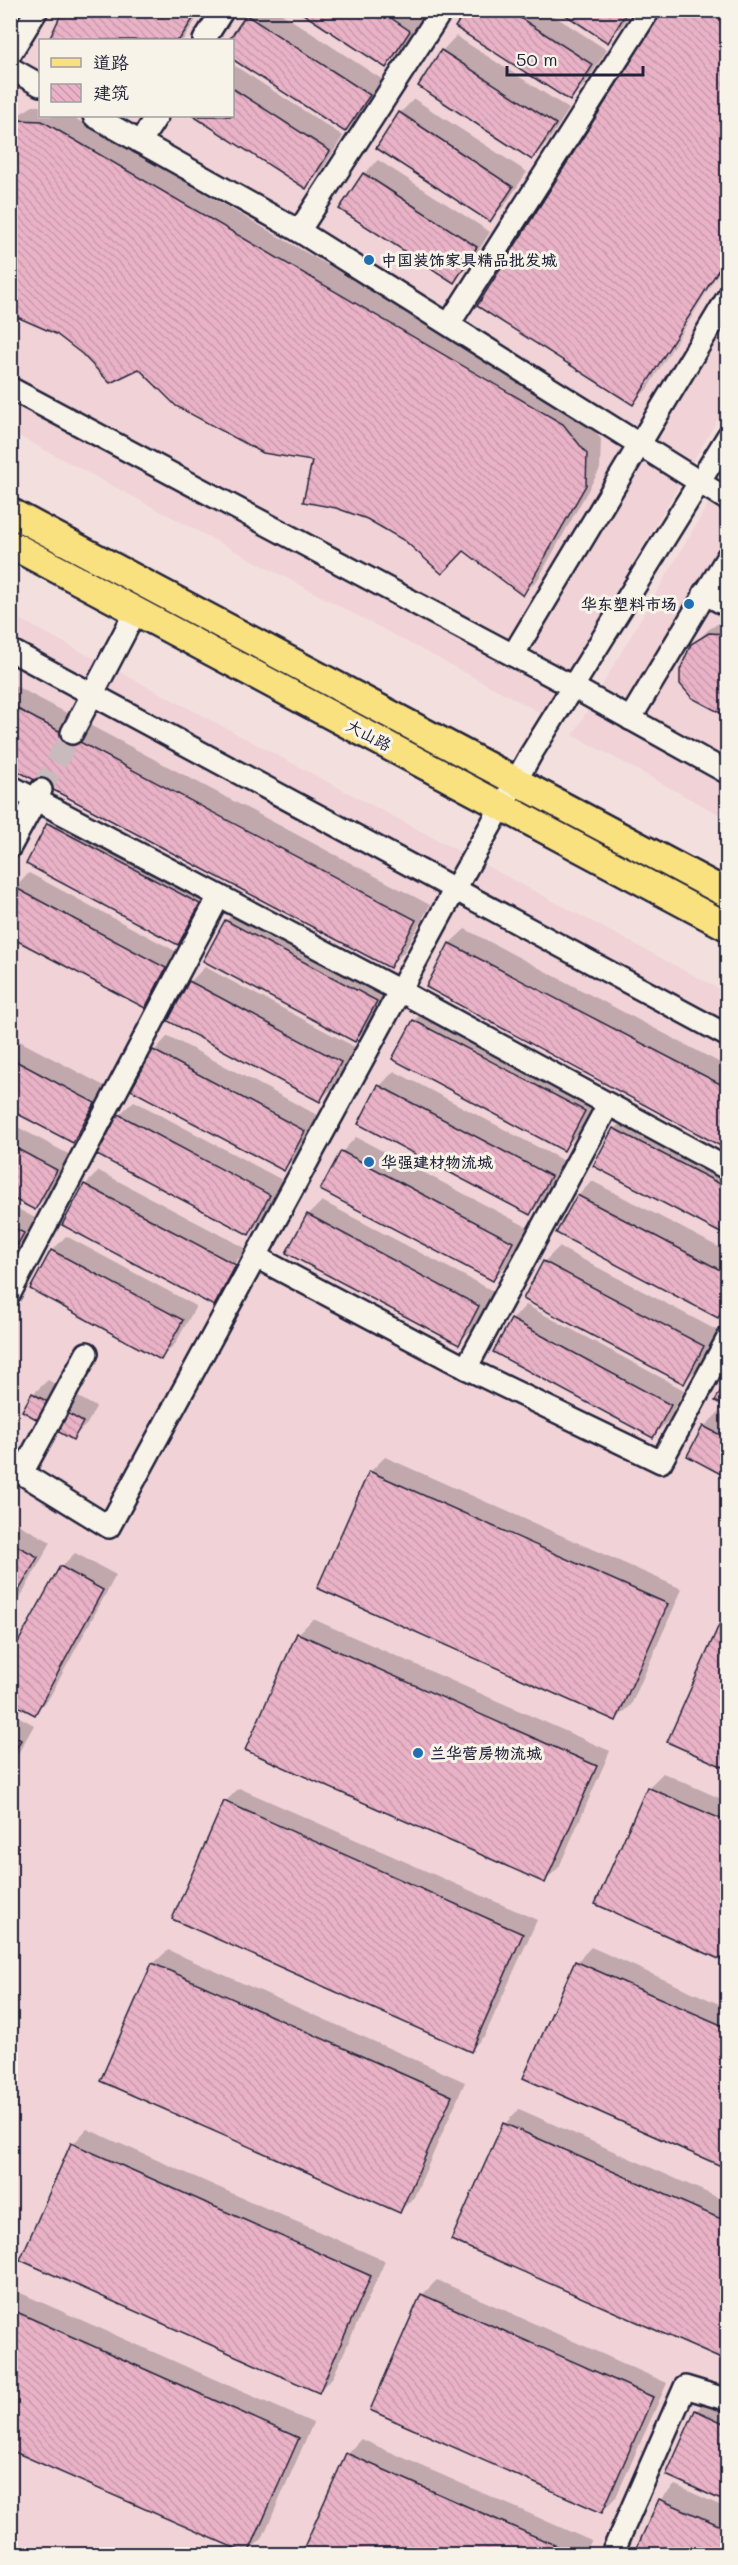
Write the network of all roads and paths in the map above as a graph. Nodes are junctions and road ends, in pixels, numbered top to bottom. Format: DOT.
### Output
graph roads {
  1 [pos="38,10"];
  2 [pos="223,10"];
  3 [pos="442,10"];
  4 [pos="649,10"];
  5 [pos="205,39"];
  6 [pos="10,54"];
  7 [pos="10,68"];
  8 [pos="39,84"];
  9 [pos="96,117"];
  10 [pos="156,117"];
  11 [pos="141,142"];
  12 [pos="299,231"];
  13 [pos="728,297"];
  14 [pos="449,324"];
  15 [pos="10,388"];
  16 [pos="728,436"];
  17 [pos="639,442"];
  18 [pos="701,482"];
  19 [pos="728,500"];
  20 [pos="10,513"];
  21 [pos="10,544"];
  22 [pos="728,556"];
  23 [pos="704,593"];
  24 [pos="728,606"];
  25 [pos="136,611"];
  26 [pos="10,650"];
  27 [pos="513,656"];
  28 [pos="573,687"];
  29 [pos="93,694"];
  30 [pos="630,718"];
  31 [pos="72,733"];
  32 [pos="728,773"];
  33 [pos="518,781"];
  34 [pos="10,786"];
  35 [pos="39,795"];
  36 [pos="504,806"];
  37 [pos="10,847"];
  38 [pos="455,889"];
  39 [pos="728,894"];
  40 [pos="219,896"];
  41 [pos="728,927"];
  42 [pos="400,991"];
  43 [pos="728,1036"];
  44 [pos="608,1105"];
  45 [pos="728,1169"];
  46 [pos="256,1257"];
  47 [pos="10,1293"];
  48 [pos="728,1338"];
  49 [pos="87,1353"];
  50 [pos="466,1368"];
  51 [pos="16,1469"];
  52 [pos="728,2400"];
  53 [pos="612,2554"];
  1 -- 6 [label="street"];
  2 -- 5 [label="street"];
  3 -- 12 [label="street"];
  4 -- 14 [label="street"];
  7 -- 8 [label="street"];
  9 -- 11 [label="street"];
  10 -- 11 [label="street"];
  11 -- 12 [label="street"];
  12 -- 14 [label="street"];
  13 -- 17 [label="street"];
  14 -- 17 [label="street"];
  15 -- 27 [label="street"];
  16 -- 18 [label="street"];
  17 -- 18 [label="street"];
  17 -- 27 [label="street"];
  18 -- 19 [label="street"];
  18 -- 28 [label="street"];
  20 -- 33 [label="main road, 大山路"];
  21 -- 25 [label="main road, 大山路"];
  22 -- 23 [label="street"];
  23 -- 24 [label="street"];
  23 -- 30 [label="street"];
  25 -- 29 [label="street"];
  25 -- 36 [label="main road, 大山路"];
  26 -- 29 [label="street"];
  27 -- 28 [label="street"];
  28 -- 30 [label="street"];
  28 -- 33 [label="street"];
  29 -- 31 [label="street"];
  29 -- 38 [label="street"];
  30 -- 32 [label="street"];
  33 -- 36 [label="street"];
  33 -- 39 [label="main road, 大山路"];
  34 -- 35 [label="street"];
  35 -- 37 [label="street"];
  35 -- 40 [label="street"];
  36 -- 38 [label="street"];
  36 -- 41 [label="main road, 大山路"];
  38 -- 42 [label="street"];
  38 -- 43 [label="street"];
  40 -- 42 [label="street"];
  40 -- 47 [label="street"];
  42 -- 44 [label="street"];
  42 -- 46 [label="street"];
  44 -- 45 [label="street"];
  44 -- 50 [label="street"];
  46 -- 50 [label="street"];
  46 -- 51 [label="street"];
  48 -- 50 [label="street"];
  49 -- 51 [label="street"];
  52 -- 53 [label="street"];
}
